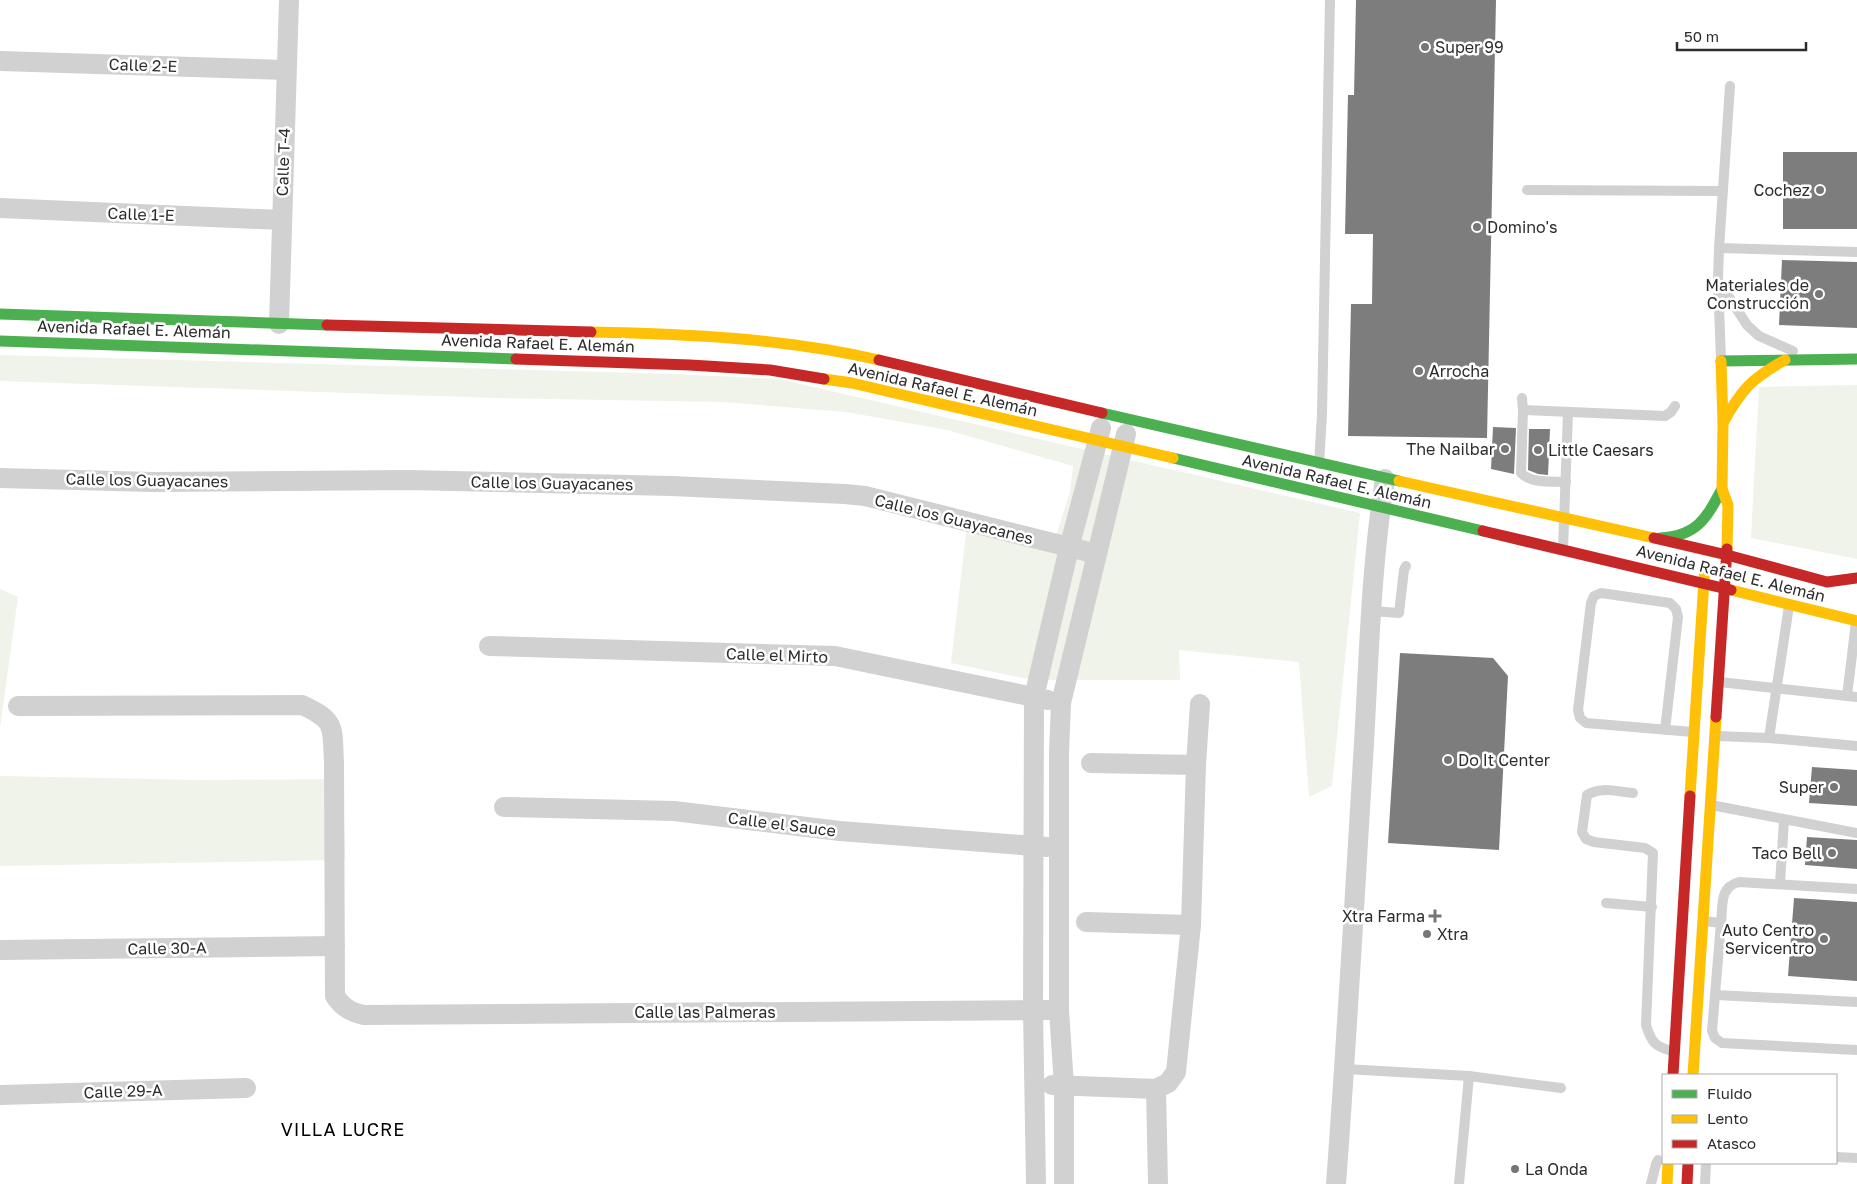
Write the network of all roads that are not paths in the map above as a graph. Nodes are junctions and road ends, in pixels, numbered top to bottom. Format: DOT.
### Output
graph roads {
  1 [pos="290,0"];
  2 [pos="1330,0"];
  3 [pos="0,61"];
  4 [pos="286,70"];
  5 [pos="1730,86"];
  6 [pos="1527,190"];
  7 [pos="1723,191"];
  8 [pos="0,208"];
  9 [pos="282,220"];
  10 [pos="1719,248"];
  11 [pos="1857,252"];
  12 [pos="1718,280"];
  13 [pos="0,314"];
  14 [pos="279,324"];
  15 [pos="0,341"];
  16 [pos="1823,359"];
  17 [pos="1857,359"];
  18 [pos="1786,360"];
  19 [pos="1721,361"];
  20 [pos="1522,398"];
  21 [pos="1675,406"];
  22 [pos="1523,410"];
  23 [pos="1568,412"];
  24 [pos="1104,413"];
  25 [pos="1129,420"];
  26 [pos="1723,423"];
  27 [pos="1098,441"];
  28 [pos="1123,447"];
  29 [pos="1319,464"];
  30 [pos="0,478"];
  31 [pos="1384,479"];
  32 [pos="1566,482"];
  33 [pos="1722,489"];
  34 [pos="1714,504"];
  35 [pos="1380,508"];
  36 [pos="1564,517"];
  37 [pos="1656,538"];
  38 [pos="1708,542"];
  39 [pos="1069,548"];
  40 [pos="1563,550"];
  41 [pos="1097,554"];
  42 [pos="1727,555"];
  43 [pos="1406,566"];
  44 [pos="1857,578"];
  45 [pos="1703,583"];
  46 [pos="1725,589"];
  47 [pos="1789,605"];
  48 [pos="1372,611"];
  49 [pos="1856,620"];
  50 [pos="490,646"];
  51 [pos="1719,682"];
  52 [pos="1777,688"];
  53 [pos="1852,696"];
  54 [pos="1034,697"];
  55 [pos="1061,703"];
  56 [pos="1200,704"];
  57 [pos="18,706"];
  58 [pos="1665,730"];
  59 [pos="1694,733"];
  60 [pos="1715,736"];
  61 [pos="1769,738"];
  62 [pos="1857,746"];
  63 [pos="1091,763"];
  64 [pos="1196,765"];
  65 [pos="1633,794"];
  66 [pos="1710,804"];
  67 [pos="504,806"];
  68 [pos="1784,820"];
  69 [pos="1857,833"];
  70 [pos="1034,846"];
  71 [pos="1059,848"];
  72 [pos="1780,884"];
  73 [pos="1857,889"];
  74 [pos="1606,903"];
  75 [pos="1652,907"];
  76 [pos="1683,920"];
  77 [pos="1702,920"];
  78 [pos="1086,922"];
  79 [pos="1721,923"];
  80 [pos="1192,925"];
  81 [pos="335,946"];
  82 [pos="0,950"];
  83 [pos="1716,995"];
  84 [pos="1857,1002"];
  85 [pos="1033,1010"];
  86 [pos="1059,1010"];
  87 [pos="1857,1050"];
  88 [pos="1674,1052"];
  89 [pos="1345,1069"];
  90 [pos="1673,1074"];
  91 [pos="1693,1074"];
  92 [pos="1469,1076"];
  93 [pos="1036,1085"];
  94 [pos="1064,1086"];
  95 [pos="246,1088"];
  96 [pos="1561,1088"];
  97 [pos="1156,1089"];
  98 [pos="0,1095"];
  99 [pos="1662,1155"];
  100 [pos="1837,1157"];
  101 [pos="1857,1158"];
  102 [pos="1668,1164"];
  103 [pos="1688,1164"];
  104 [pos="1706,1164"];
  105 [pos="1036,1184"];
  106 [pos="1064,1184"];
  107 [pos="1158,1184"];
  108 [pos="1336,1184"];
  109 [pos="1459,1184"];
  110 [pos="1651,1184"];
  111 [pos="1666,1184"];
  112 [pos="1687,1184"];
  113 [pos="1705,1184"];
  1 -- 4 [label="street, Calle T-4"];
  2 -- 29 [label="lane"];
  3 -- 4 [label="street, Calle 2-E"];
  4 -- 9 [label="street, Calle T-4"];
  5 -- 7 [label="lane"];
  6 -- 7 [label="lane"];
  7 -- 10 [label="lane"];
  8 -- 9 [label="street, Calle 1-E"];
  9 -- 14 [label="street, Calle T-4"];
  10 -- 11 [label="lane"];
  10 -- 12 [label="lane"];
  12 -- 16 [label="lane"];
  12 -- 19 [label="lane"];
  13 -- 14 [label="main road, Avenida Rafael E. Alemán"];
  14 -- 24 [label="main road, Avenida Rafael E. Alemán"];
  15 -- 27 [label="main road, Avenida Rafael E. Alemán"];
  16 -- 17 [label="main road"];
  16 -- 18 [label="main road"];
  18 -- 19 [label="main road"];
  18 -- 26 [label="main road"];
  19 -- 26 [label="main road"];
  20 -- 22 [label="lane"];
  21 -- 23 [label="lane"];
  22 -- 23 [label="lane"];
  22 -- 32 [label="lane"];
  23 -- 32 [label="lane"];
  24 -- 25 [label="main road, Avenida Rafael E. Alemán"];
  24 -- 27 [label="street"];
  25 -- 28 [label="street"];
  25 -- 29 [label="main road, Avenida Rafael E. Alemán"];
  26 -- 33 [label="main road"];
  27 -- 28 [label="main road, Avenida Rafael E. Alemán"];
  27 -- 39 [label="street"];
  28 -- 35 [label="main road, Avenida Rafael E. Alemán"];
  28 -- 41 [label="street"];
  29 -- 31 [label="main road, Avenida Rafael E. Alemán"];
  30 -- 39 [label="street, Calle los Guayacanes"];
  31 -- 35 [label="street"];
  31 -- 36 [label="main road, Avenida Rafael E. Alemán"];
  32 -- 36 [label="lane"];
  33 -- 34 [label="main road"];
  33 -- 42 [label="main road"];
  34 -- 37 [label="main road"];
  34 -- 38 [label="main road"];
  35 -- 40 [label="main road, Avenida Rafael E. Alemán"];
  35 -- 48 [label="street"];
  36 -- 37 [label="main road, Avenida Rafael E. Alemán"];
  36 -- 40 [label="lane"];
  37 -- 38 [label="main road, Avenida Rafael E. Alemán"];
  38 -- 42 [label="main road, Avenida Rafael E. Alemán"];
  38 -- 45 [label="main road"];
  39 -- 41 [label="street, Calle los Guayacanes"];
  39 -- 54 [label="street"];
  40 -- 45 [label="main road, Avenida Rafael E. Alemán"];
  41 -- 55 [label="street"];
  42 -- 44 [label="main road, Avenida Rafael E. Alemán"];
  42 -- 46 [label="main road"];
  43 -- 48 [label="lane"];
  45 -- 46 [label="main road, Avenida Rafael E. Alemán"];
  45 -- 59 [label="main road"];
  46 -- 47 [label="main road, Avenida Rafael E. Alemán"];
  46 -- 51 [label="main road"];
  47 -- 49 [label="main road, Avenida Rafael E. Alemán"];
  47 -- 52 [label="lane"];
  48 -- 89 [label="street"];
  49 -- 53 [label="lane"];
  50 -- 54 [label="street, Calle el Mirto"];
  51 -- 52 [label="lane"];
  51 -- 60 [label="main road"];
  52 -- 53 [label="lane"];
  52 -- 61 [label="lane"];
  54 -- 55 [label="street, Calle el Mirto"];
  54 -- 70 [label="street"];
  55 -- 71 [label="street"];
  56 -- 64 [label="street"];
  57 -- 81 [label="street"];
  58 -- 58 [label="lane"];
  58 -- 59 [label="lane"];
  59 -- 60 [label="lane"];
  59 -- 76 [label="main road"];
  60 -- 61 [label="lane"];
  60 -- 66 [label="main road"];
  61 -- 62 [label="lane"];
  63 -- 64 [label="street"];
  64 -- 80 [label="street"];
  65 -- 75 [label="lane"];
  66 -- 68 [label="lane"];
  66 -- 77 [label="main road"];
  67 -- 70 [label="street, Calle el Sauce"];
  68 -- 69 [label="lane"];
  68 -- 72 [label="lane"];
  70 -- 71 [label="street, Calle el Sauce"];
  70 -- 85 [label="street"];
  71 -- 86 [label="street"];
  72 -- 73 [label="lane"];
  72 -- 79 [label="lane"];
  74 -- 75 [label="lane"];
  75 -- 88 [label="lane"];
  76 -- 77 [label="lane"];
  76 -- 88 [label="main road"];
  77 -- 79 [label="lane"];
  77 -- 91 [label="main road"];
  78 -- 80 [label="street"];
  79 -- 83 [label="lane"];
  80 -- 97 [label="street"];
  81 -- 82 [label="street, Calle 30-A"];
  81 -- 85 [label="street, Calle las Palmeras"];
  83 -- 84 [label="lane"];
  83 -- 87 [label="lane"];
  85 -- 86 [label="street, Calle las Palmeras"];
  85 -- 93 [label="street"];
  86 -- 94 [label="street"];
  88 -- 90 [label="main road"];
  89 -- 92 [label="lane"];
  89 -- 108 [label="street"];
  92 -- 96 [label="lane"];
  92 -- 109 [label="lane"];
  93 -- 94 [label="street"];
  93 -- 105 [label="street"];
  94 -- 97 [label="street"];
  94 -- 106 [label="street"];
  95 -- 98 [label="street, Calle 29-A"];
  97 -- 107 [label="street"];
  99 -- 110 [label="lane"];
  100 -- 101 [label="lane"];
  102 -- 111 [label="main road"];
  103 -- 112 [label="main road"];
  104 -- 113 [label="lane"];
}
